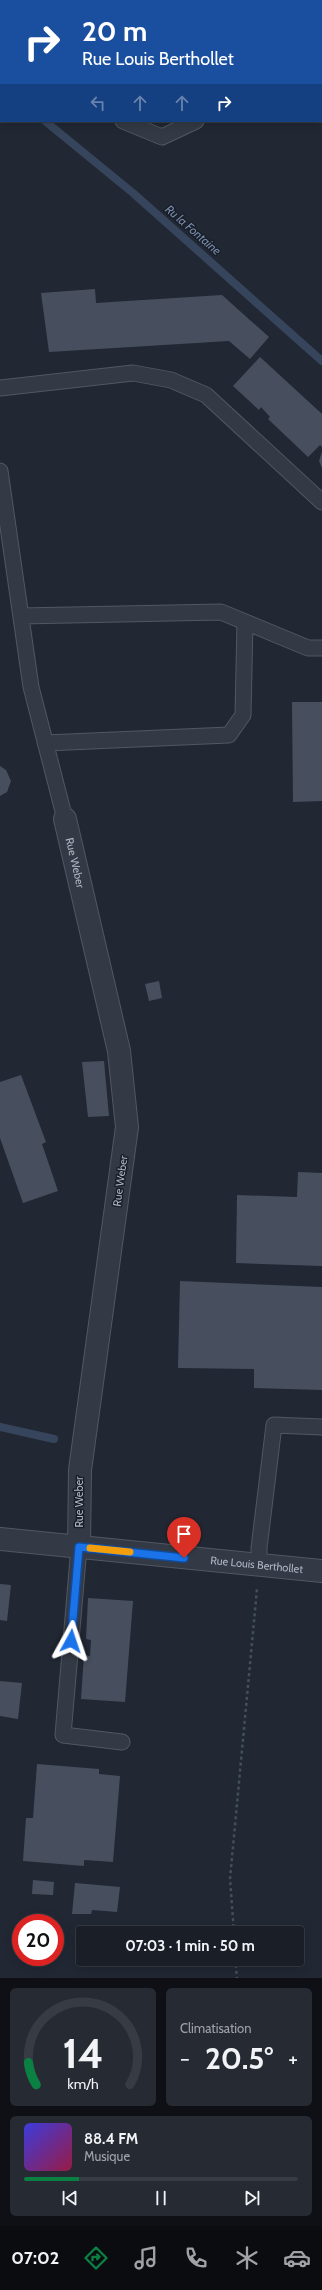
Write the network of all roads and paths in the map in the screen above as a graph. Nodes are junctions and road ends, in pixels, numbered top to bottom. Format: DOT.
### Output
graph roads {
  1 [pos="126,122"];
  2 [pos="194,122"];
  3 [pos="0,388"];
  4 [pos="0,471"];
  5 [pos="322,502"];
  6 [pos="21,616"];
  7 [pos="245,622"];
  8 [pos="322,648"];
  9 [pos="45,743"];
  10 [pos="65,819"];
  11 [pos="322,1427"];
  12 [pos="0,1539"];
  13 [pos="79,1547"];
  14 [pos="322,1571"];
  15 [pos="258,1575"];
  16 [pos="122,1742"];
  17 [pos="233,1926"];
  18 [pos="236,1966"];
  19 [pos="237,1978"];
  1 -- 2 [label="lane"];
  3 -- 5 [label="lane"];
  4 -- 6 [label="lane"];
  6 -- 7 [label="lane"];
  6 -- 9 [label="lane"];
  7 -- 8 [label="lane"];
  7 -- 9 [label="lane"];
  9 -- 10 [label="lane"];
  10 -- 13 [label="street, Rue Weber"];
  11 -- 15 [label="lane"];
  12 -- 13 [label="street, Rue Louis Berthollet"];
  13 -- 15 [label="street, Rue Louis Berthollet"];
  13 -- 16 [label="lane"];
  14 -- 15 [label="street, Rue Louis Berthollet"];
  15 -- 17 [label="path"];
  18 -- 19 [label="path"];
}
